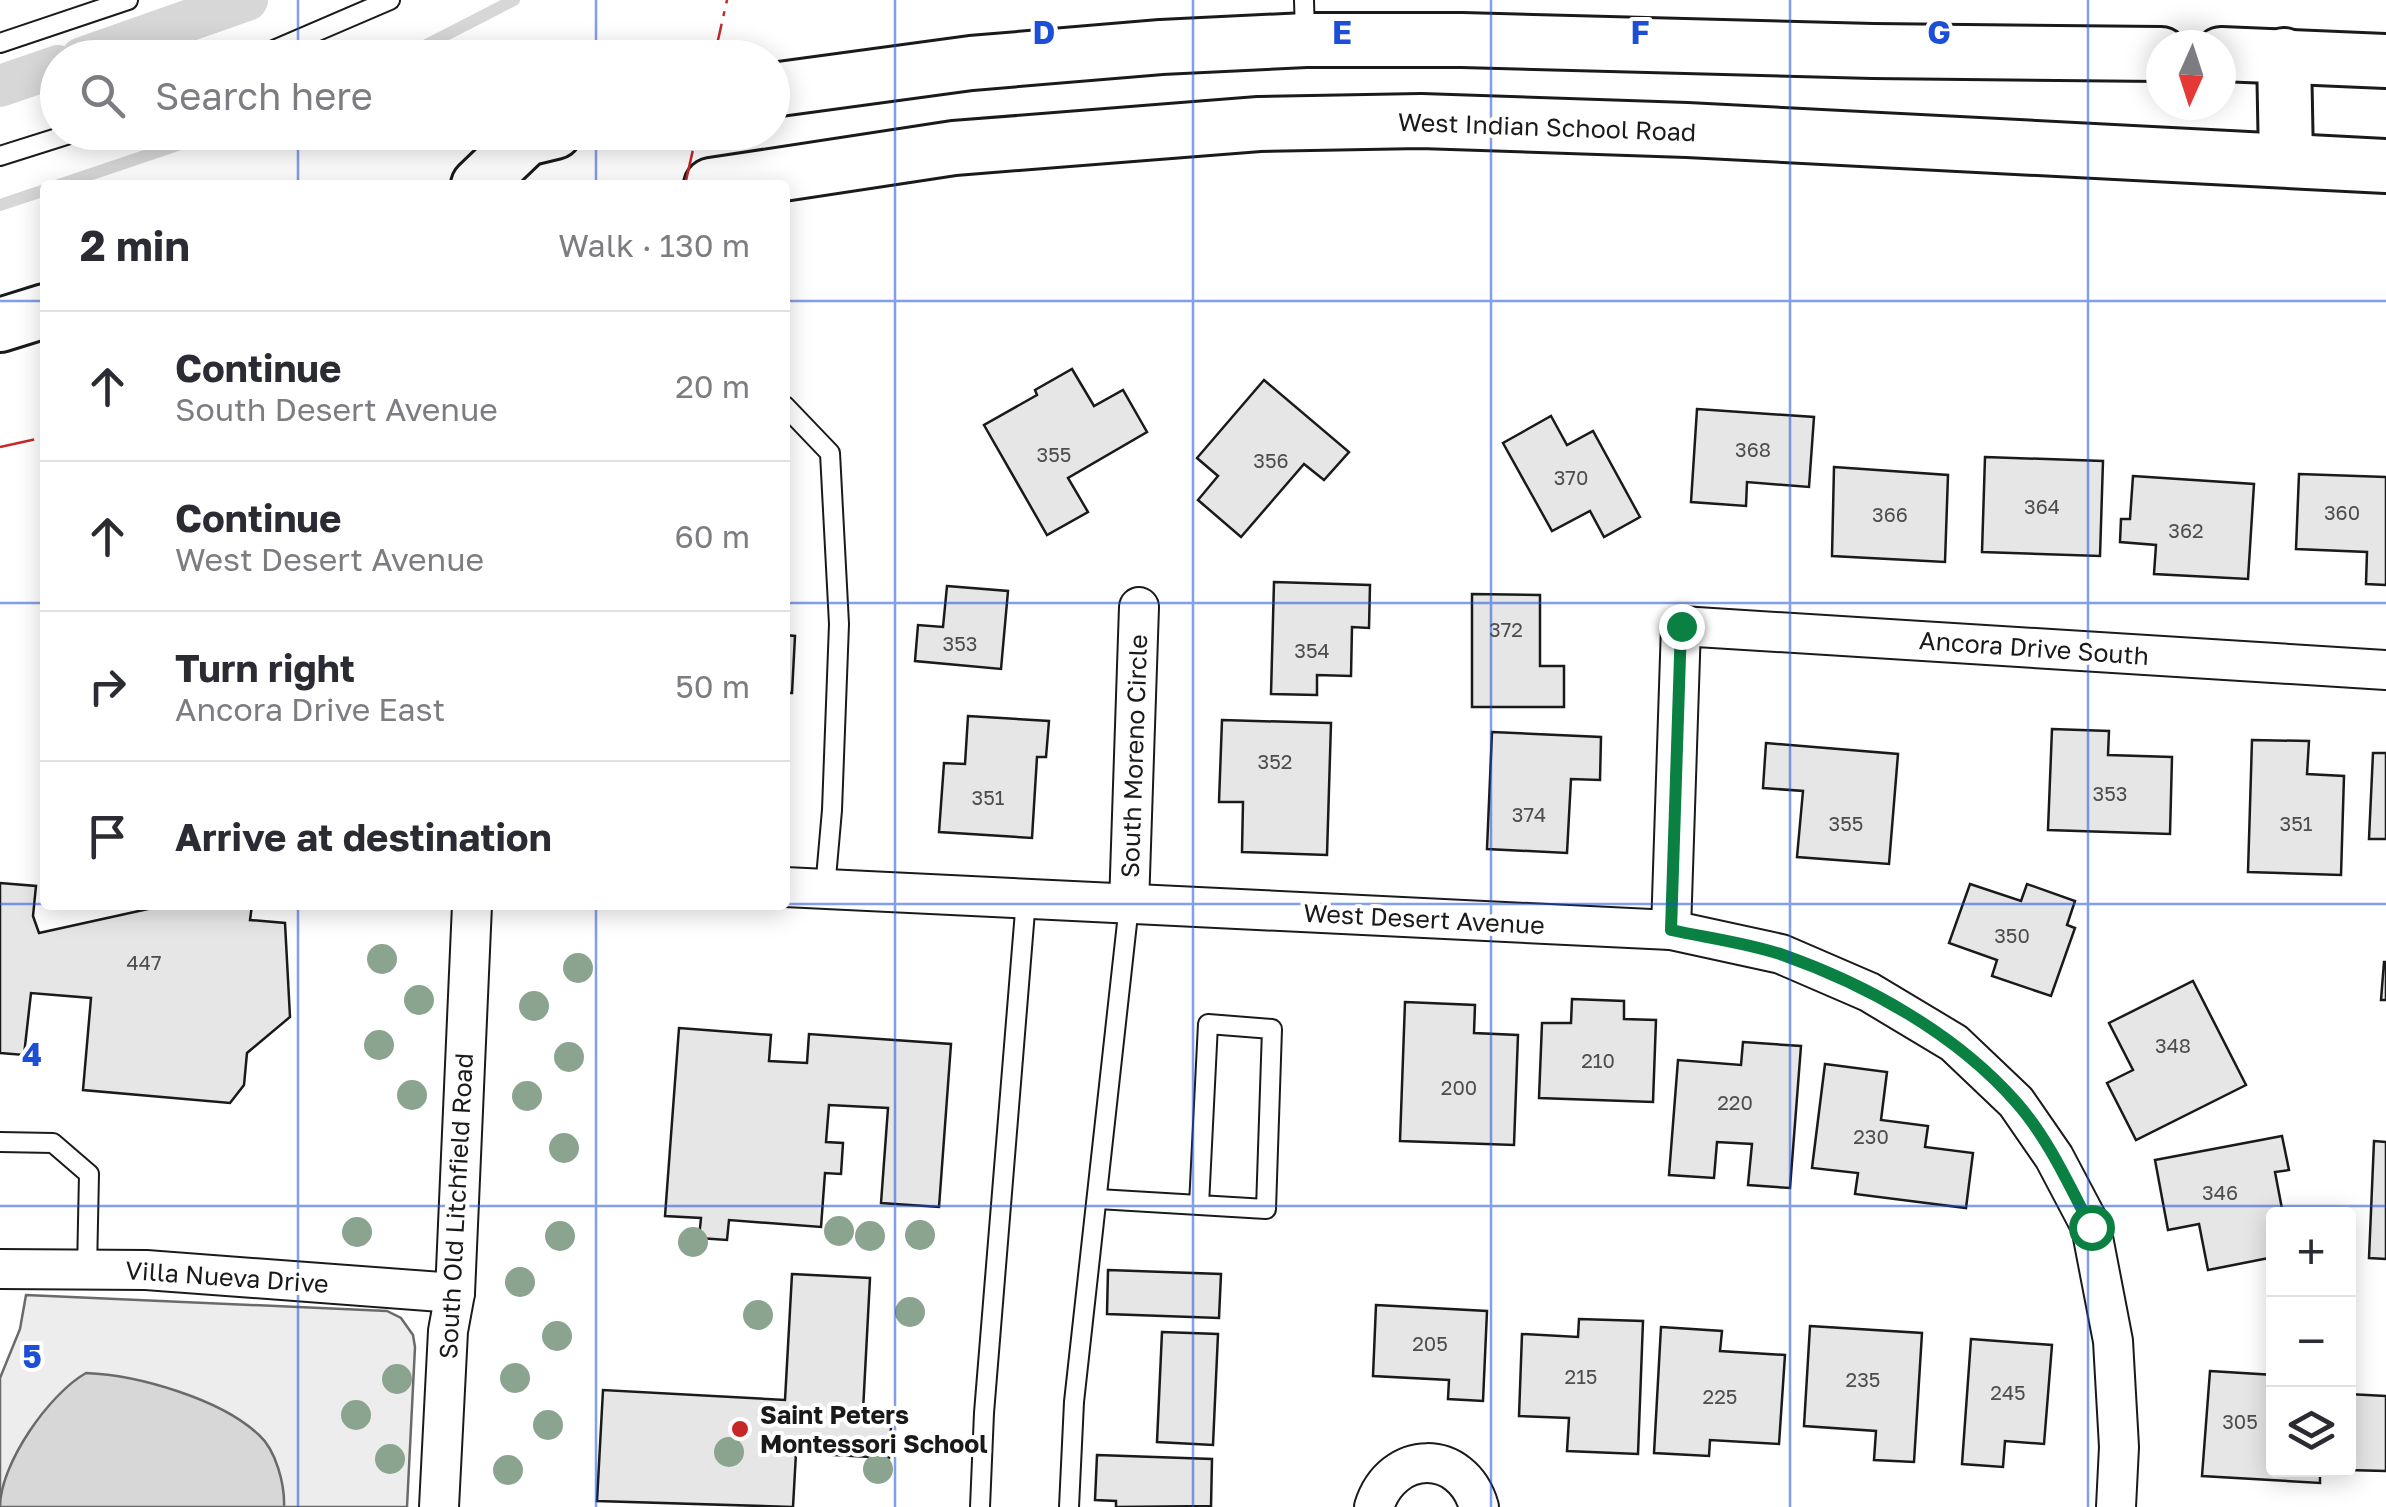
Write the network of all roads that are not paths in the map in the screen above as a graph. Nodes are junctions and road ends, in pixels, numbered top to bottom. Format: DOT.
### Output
graph roads {
  1 [pos="128,0"];
  2 [pos="390,0"];
  3 [pos="1305,20"];
  4 [pos="297,40"];
  5 [pos="0,43"];
  6 [pos="2146,54"];
  7 [pos="2236,54"];
  8 [pos="2284,55"];
  9 [pos="2386,61"];
  10 [pos="790,88"];
  11 [pos="1308,123"];
  12 [pos="40,143"];
  13 [pos="514,150"];
  14 [pos="0,156"];
  15 [pos="2286,160"];
  16 [pos="2386,166"];
  17 [pos="483,180"];
  18 [pos="743,180"];
  19 [pos="40,313"];
  20 [pos="0,324"];
  21 [pos="790,411"];
  22 [pos="1140,607"];
  23 [pos="2386,670"];
  24 [pos="790,886"];
  25 [pos="825,889"];
  26 [pos="1026,899"];
  27 [pos="1129,904"];
  28 [pos="472,910"];
  29 [pos="1671,930"];
  30 [pos="0,1142"];
  31 [pos="1098,1199"];
  32 [pos="1199,1205"];
  33 [pos="0,1269"];
  34 [pos="87,1270"];
  35 [pos="454,1293"];
  36 [pos="439,1507"];
  37 [pos="980,1507"];
  38 [pos="1069,1507"];
  39 [pos="1374,1507"];
  40 [pos="1479,1507"];
  41 [pos="2116,1507"];
  1 -- 5 [label="lane"];
  2 -- 4 [label="lane"];
  3 -- 6 [label="main road"];
  3 -- 10 [label="main road"];
  3 -- 11 [label="main road"];
  7 -- 8 [label="main road"];
  8 -- 9 [label="main road"];
  8 -- 15 [label="main road"];
  11 -- 15 [label="main road, West Indian School Road"];
  11 -- 18 [label="main road, West Indian School Road"];
  12 -- 14 [label="lane"];
  13 -- 17 [label="main road"];
  15 -- 16 [label="main road, West Indian School Road"];
  19 -- 20 [label="main road"];
  21 -- 25 [label="lane"];
  22 -- 27 [label="street, South Moreno Circle"];
  23 -- 29 [label="street, Ancora Drive South"];
  24 -- 25 [label="street, West Desert Avenue"];
  25 -- 26 [label="street, West Desert Avenue"];
  26 -- 27 [label="street, West Desert Avenue"];
  26 -- 37 [label="lane"];
  27 -- 29 [label="street, West Desert Avenue"];
  27 -- 31 [label="lane"];
  28 -- 35 [label="street, South Old Litchfield Road"];
  29 -- 41 [label="street, West Desert Avenue"];
  30 -- 34 [label="lane"];
  31 -- 32 [label="lane"];
  31 -- 38 [label="lane"];
  32 -- 32 [label="lane"];
  33 -- 34 [label="street, Villa Nueva Drive"];
  34 -- 35 [label="street, Villa Nueva Drive"];
  35 -- 36 [label="street, South Old Litchfield Road"];
  39 -- 40 [label="street"];
}
